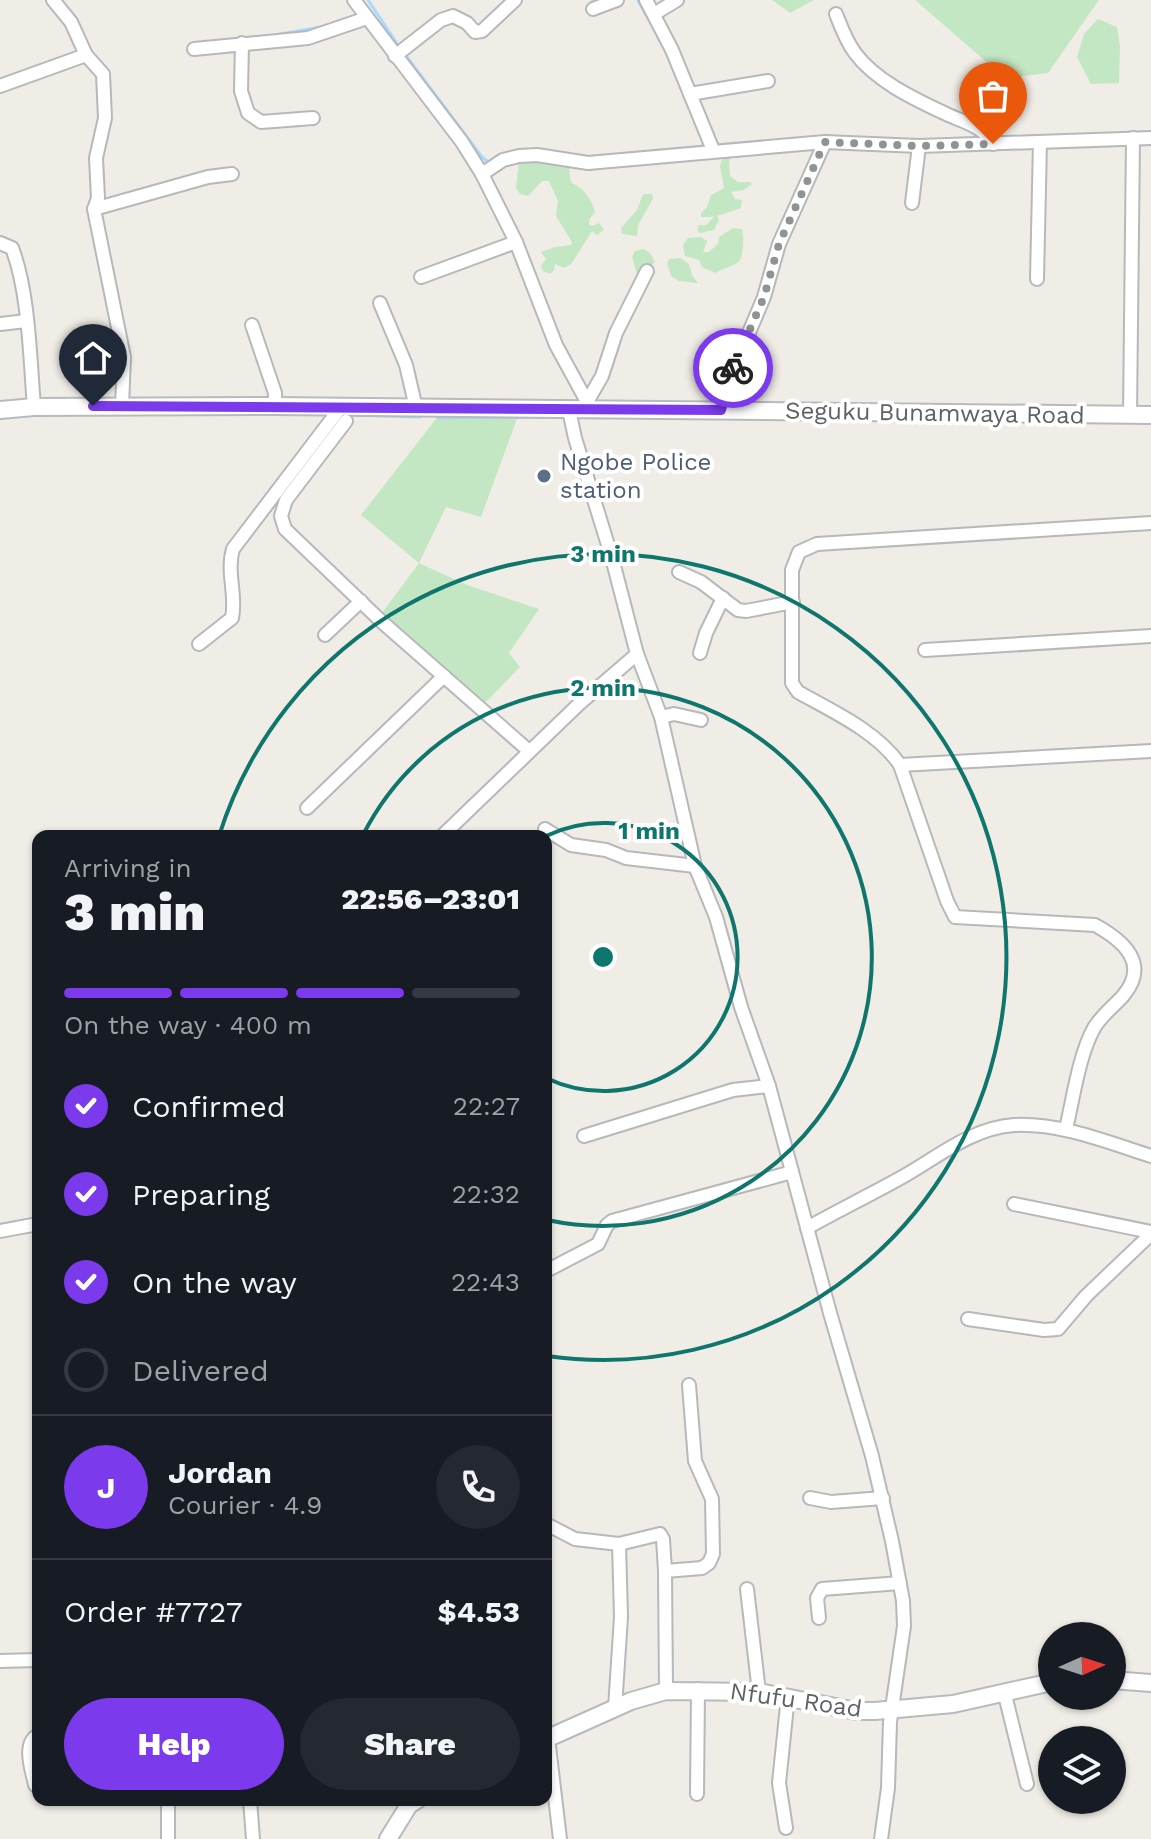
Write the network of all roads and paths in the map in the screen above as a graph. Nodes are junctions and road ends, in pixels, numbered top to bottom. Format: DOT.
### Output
graph roads {
  1 [pos="53,0"];
  2 [pos="354,0"];
  3 [pos="515,0"];
  4 [pos="617,0"];
  5 [pos="646,0"];
  6 [pos="677,0"];
  7 [pos="593,9"];
  8 [pos="654,14"];
  9 [pos="836,14"];
  10 [pos="367,18"];
  11 [pos="242,43"];
  12 [pos="194,49"];
  13 [pos="86,55"];
  14 [pos="395,56"];
  15 [pos="768,81"];
  16 [pos="0,86"];
  17 [pos="690,94"];
  18 [pos="313,118"];
  19 [pos="1133,138"];
  20 [pos="1151,138"];
  21 [pos="825,142"];
  22 [pos="1040,142"];
  23 [pos="993,144"];
  24 [pos="919,146"];
  25 [pos="713,150"];
  26 [pos="232,174"];
  27 [pos="482,174"];
  28 [pos="912,203"];
  29 [pos="94,209"];
  30 [pos="516,242"];
  31 [pos="0,243"];
  32 [pos="647,271"];
  33 [pos="421,277"];
  34 [pos="1037,279"];
  35 [pos="380,303"];
  36 [pos="26,321"];
  37 [pos="0,324"];
  38 [pos="252,325"];
  39 [pos="122,406"];
  40 [pos="275,406"];
  41 [pos="590,406"];
  42 [pos="34,407"];
  43 [pos="416,408"];
  44 [pos="0,410"];
  45 [pos="569,410"];
  46 [pos="721,410"];
  47 [pos="343,414"];
  48 [pos="1130,415"];
  49 [pos="1151,415"];
  50 [pos="1151,523"];
  51 [pos="679,572"];
  52 [pos="723,598"];
  53 [pos="361,601"];
  54 [pos="793,602"];
  55 [pos="325,635"];
  56 [pos="1151,636"];
  57 [pos="199,644"];
  58 [pos="925,650"];
  59 [pos="700,653"];
  60 [pos="637,654"];
  61 [pos="444,676"];
  62 [pos="661,717"];
  63 [pos="701,720"];
  64 [pos="529,751"];
  65 [pos="1151,751"];
  66 [pos="900,765"];
  67 [pos="307,808"];
  68 [pos="448,830"];
  69 [pos="552,833"];
  70 [pos="695,866"];
  71 [pos="769,1086"];
  72 [pos="1066,1129"];
  73 [pos="584,1136"];
  74 [pos="1151,1156"];
  75 [pos="792,1172"];
  76 [pos="1014,1204"];
  77 [pos="32,1225"];
  78 [pos="807,1228"];
  79 [pos="0,1231"];
  80 [pos="1151,1233"];
  81 [pos="552,1268"];
  82 [pos="968,1319"];
  83 [pos="689,1385"];
  84 [pos="810,1498"];
  85 [pos="883,1498"];
  86 [pos="552,1527"];
  87 [pos="619,1544"];
  88 [pos="665,1571"];
  89 [pos="900,1583"];
  90 [pos="747,1589"];
  91 [pos="819,1618"];
  92 [pos="32,1660"];
  93 [pos="0,1661"];
  94 [pos="1126,1681"];
  95 [pos="1151,1683"];
  96 [pos="1038,1685"];
  97 [pos="698,1689"];
  98 [pos="666,1691"];
  99 [pos="1004,1691"];
  100 [pos="759,1692"];
  101 [pos="788,1696"];
  102 [pos="615,1708"];
  103 [pos="891,1710"];
  104 [pos="552,1737"];
  105 [pos="32,1738"];
  106 [pos="32,1764"];
  107 [pos="552,1777"];
  108 [pos="1027,1784"];
  109 [pos="697,1794"];
  110 [pos="168,1806"];
  111 [pos="250,1806"];
  112 [pos="409,1806"];
  113 [pos="786,1828"];
  114 [pos="168,1839"];
  115 [pos="253,1839"];
  116 [pos="388,1839"];
  117 [pos="560,1839"];
  118 [pos="881,1839"];
  1 -- 13 [label="street"];
  2 -- 10 [label="street"];
  3 -- 14 [label="street"];
  4 -- 7 [label="street"];
  5 -- 8 [label="street"];
  6 -- 8 [label="street"];
  8 -- 17 [label="street"];
  9 -- 23 [label="street"];
  10 -- 11 [label="street"];
  10 -- 14 [label="street"];
  11 -- 12 [label="street"];
  11 -- 18 [label="street"];
  13 -- 16 [label="street"];
  13 -- 29 [label="street"];
  14 -- 27 [label="street"];
  15 -- 17 [label="street"];
  17 -- 25 [label="street"];
  19 -- 20 [label="street"];
  19 -- 22 [label="street"];
  19 -- 48 [label="street"];
  21 -- 24 [label="street"];
  21 -- 25 [label="street"];
  21 -- 46 [label="street"];
  22 -- 23 [label="street"];
  22 -- 34 [label="street"];
  23 -- 24 [label="street"];
  24 -- 28 [label="street"];
  25 -- 27 [label="street"];
  26 -- 29 [label="street"];
  27 -- 30 [label="street"];
  29 -- 39 [label="street"];
  30 -- 33 [label="street"];
  30 -- 41 [label="street"];
  31 -- 36 [label="street"];
  32 -- 41 [label="street"];
  35 -- 43 [label="street"];
  36 -- 37 [label="street"];
  36 -- 42 [label="street"];
  38 -- 40 [label="street"];
  39 -- 40 [label="main road, Seguku Bunamwaya Road"];
  39 -- 42 [label="main road, Seguku Bunamwaya Road"];
  40 -- 47 [label="main road, Seguku Bunamwaya Road"];
  41 -- 45 [label="main road, Seguku Bunamwaya Road"];
  41 -- 46 [label="main road, Seguku Bunamwaya Road"];
  42 -- 44 [label="main road, Seguku Bunamwaya Road"];
  43 -- 45 [label="main road, Seguku Bunamwaya Road"];
  43 -- 47 [label="main road, Seguku Bunamwaya Road"];
  45 -- 60 [label="street"];
  46 -- 48 [label="main road, Seguku Bunamwaya Road"];
  47 -- 53 [label="street"];
  47 -- 57 [label="street"];
  48 -- 49 [label="main road, Seguku Bunamwaya Road"];
  50 -- 54 [label="street"];
  51 -- 52 [label="street"];
  52 -- 54 [label="street"];
  52 -- 59 [label="street"];
  53 -- 55 [label="street"];
  53 -- 61 [label="street"];
  54 -- 66 [label="street"];
  56 -- 58 [label="street"];
  60 -- 62 [label="street"];
  60 -- 64 [label="street"];
  61 -- 64 [label="street"];
  61 -- 67 [label="street"];
  62 -- 63 [label="street"];
  62 -- 70 [label="street"];
  64 -- 68 [label="street"];
  65 -- 66 [label="street"];
  66 -- 72 [label="street"];
  69 -- 70 [label="street"];
  70 -- 71 [label="street"];
  71 -- 73 [label="street"];
  71 -- 75 [label="street"];
  72 -- 74 [label="street"];
  72 -- 78 [label="street"];
  75 -- 78 [label="street"];
  75 -- 81 [label="street"];
  76 -- 80 [label="street"];
  77 -- 79 [label="street"];
  78 -- 85 [label="street"];
  80 -- 82 [label="street"];
  83 -- 88 [label="street"];
  84 -- 85 [label="street"];
  85 -- 89 [label="street"];
  86 -- 87 [label="street"];
  87 -- 88 [label="street"];
  87 -- 102 [label="street"];
  88 -- 98 [label="street"];
  89 -- 91 [label="street"];
  89 -- 103 [label="street"];
  90 -- 100 [label="street"];
  92 -- 93 [label="street"];
  94 -- 95 [label="main road"];
  96 -- 99 [label="main road, Nfufu Road"];
  97 -- 98 [label="main road, Nfufu Road"];
  97 -- 100 [label="main road, Nfufu Road"];
  97 -- 109 [label="street"];
  98 -- 102 [label="main road, Nfufu Road"];
  99 -- 103 [label="main road, Nfufu Road"];
  99 -- 108 [label="street"];
  100 -- 101 [label="main road, Nfufu Road"];
  101 -- 103 [label="main road, Nfufu Road"];
  101 -- 113 [label="street"];
  102 -- 104 [label="main road, Nfufu Road"];
  103 -- 118 [label="street"];
  105 -- 106 [label="street"];
  107 -- 117 [label="street"];
  110 -- 114 [label="street"];
  111 -- 115 [label="street"];
  112 -- 116 [label="main road"];
}
